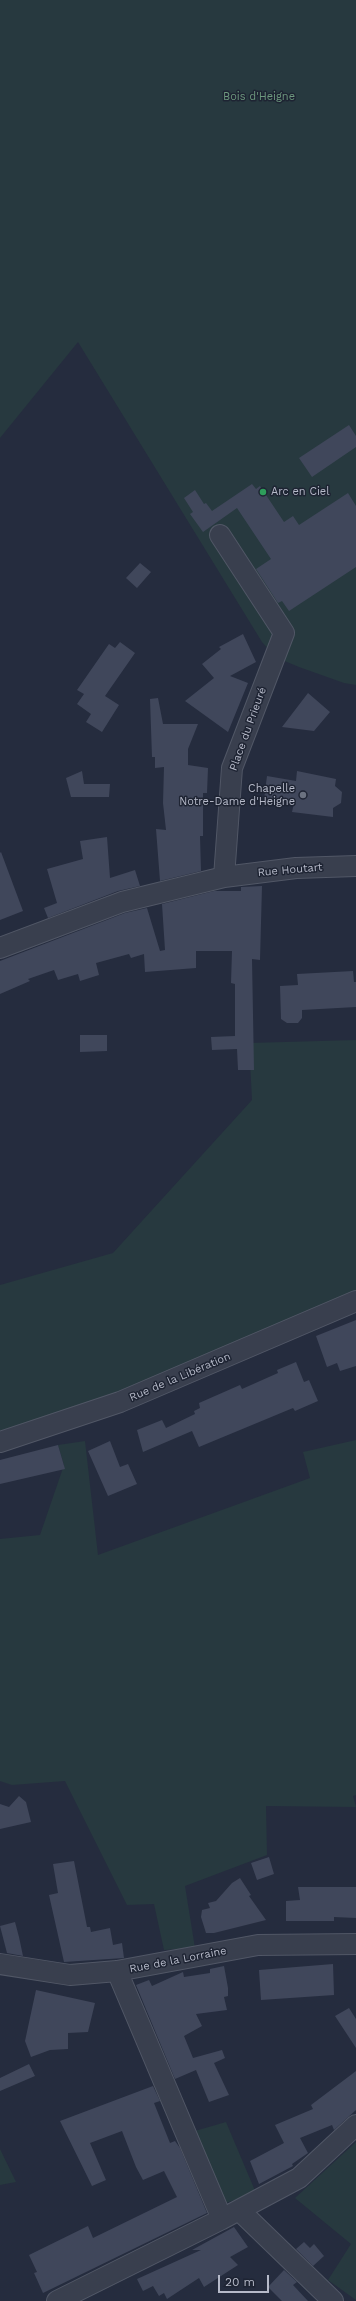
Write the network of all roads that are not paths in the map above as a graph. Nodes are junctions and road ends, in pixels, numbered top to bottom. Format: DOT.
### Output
graph roads {
  1 [pos="220,535"];
  2 [pos="356,866"];
  3 [pos="224,878"];
  4 [pos="0,948"];
  5 [pos="356,1301"];
  6 [pos="0,1442"];
  7 [pos="356,1944"];
  8 [pos="0,1964"];
  9 [pos="118,1971"];
  10 [pos="356,2125"];
  11 [pos="239,2210"];
  12 [pos="222,2219"];
  13 [pos="57,2301"];
  14 [pos="333,2301"];
  1 -- 3 [label="street, Place du Prieuré"];
  2 -- 3 [label="street, Rue Houtart"];
  3 -- 4 [label="street, Rue Houtart"];
  5 -- 6 [label="street, Rue de la Libération"];
  7 -- 9 [label="street, Rue de la Lorraine"];
  8 -- 9 [label="street, Rue de la Lorraine"];
  9 -- 12 [label="street"];
  10 -- 11 [label="street"];
  11 -- 12 [label="street"];
  11 -- 14 [label="street"];
  12 -- 13 [label="street"];
}
